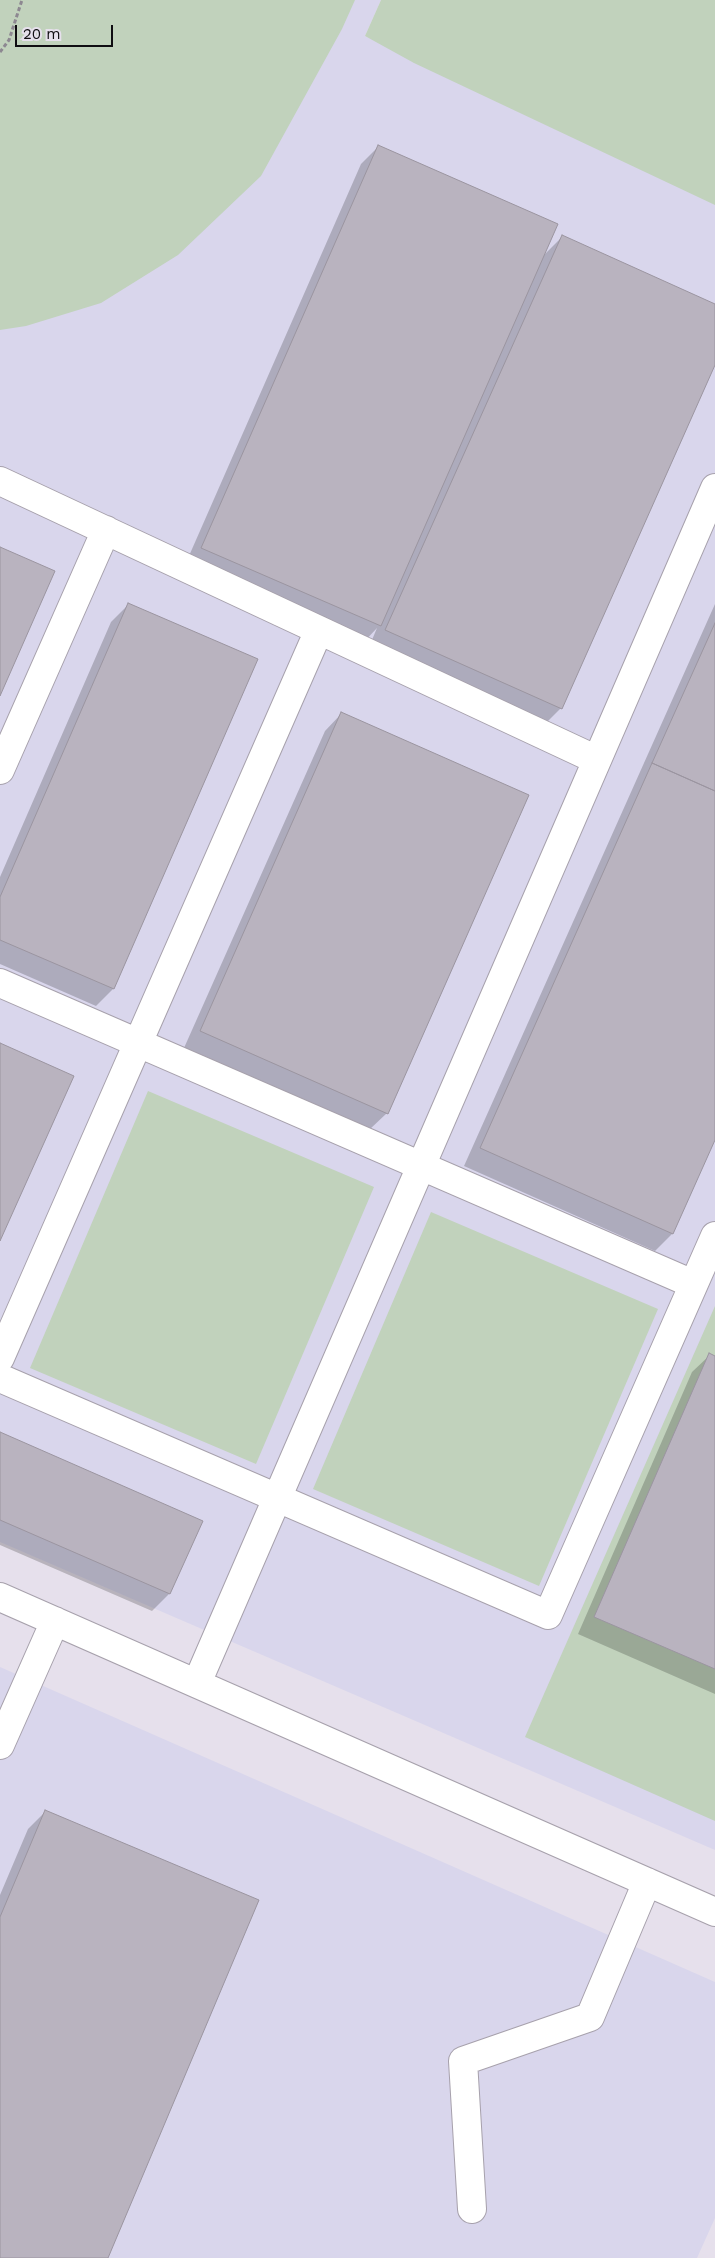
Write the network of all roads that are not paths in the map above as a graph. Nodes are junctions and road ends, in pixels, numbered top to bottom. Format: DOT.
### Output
graph roads {
  1 [pos="0,481"];
  2 [pos="715,488"];
  3 [pos="106,530"];
  4 [pos="319,630"];
  5 [pos="597,760"];
  6 [pos="0,770"];
  7 [pos="0,983"];
  8 [pos="138,1043"];
  9 [pos="421,1166"];
  10 [pos="715,1236"];
  11 [pos="693,1284"];
  12 [pos="0,1358"];
  13 [pos="0,1378"];
  14 [pos="278,1497"];
  15 [pos="0,1597"];
  16 [pos="55,1621"];
  17 [pos="197,1684"];
  18 [pos="0,1744"];
  19 [pos="648,1882"];
  20 [pos="715,1912"];
  21 [pos="472,2210"];
  1 -- 3 [label="street"];
  2 -- 5 [label="street"];
  3 -- 4 [label="street"];
  3 -- 6 [label="street"];
  4 -- 5 [label="street"];
  4 -- 8 [label="street"];
  5 -- 9 [label="street"];
  7 -- 8 [label="street"];
  8 -- 9 [label="street"];
  8 -- 12 [label="street"];
  9 -- 11 [label="street"];
  9 -- 14 [label="street"];
  10 -- 11 [label="street"];
  11 -- 14 [label="street"];
  13 -- 14 [label="street"];
  14 -- 17 [label="street"];
  15 -- 16 [label="street"];
  16 -- 17 [label="street"];
  16 -- 18 [label="street"];
  17 -- 19 [label="street"];
  19 -- 20 [label="street"];
  19 -- 21 [label="street"];
}
